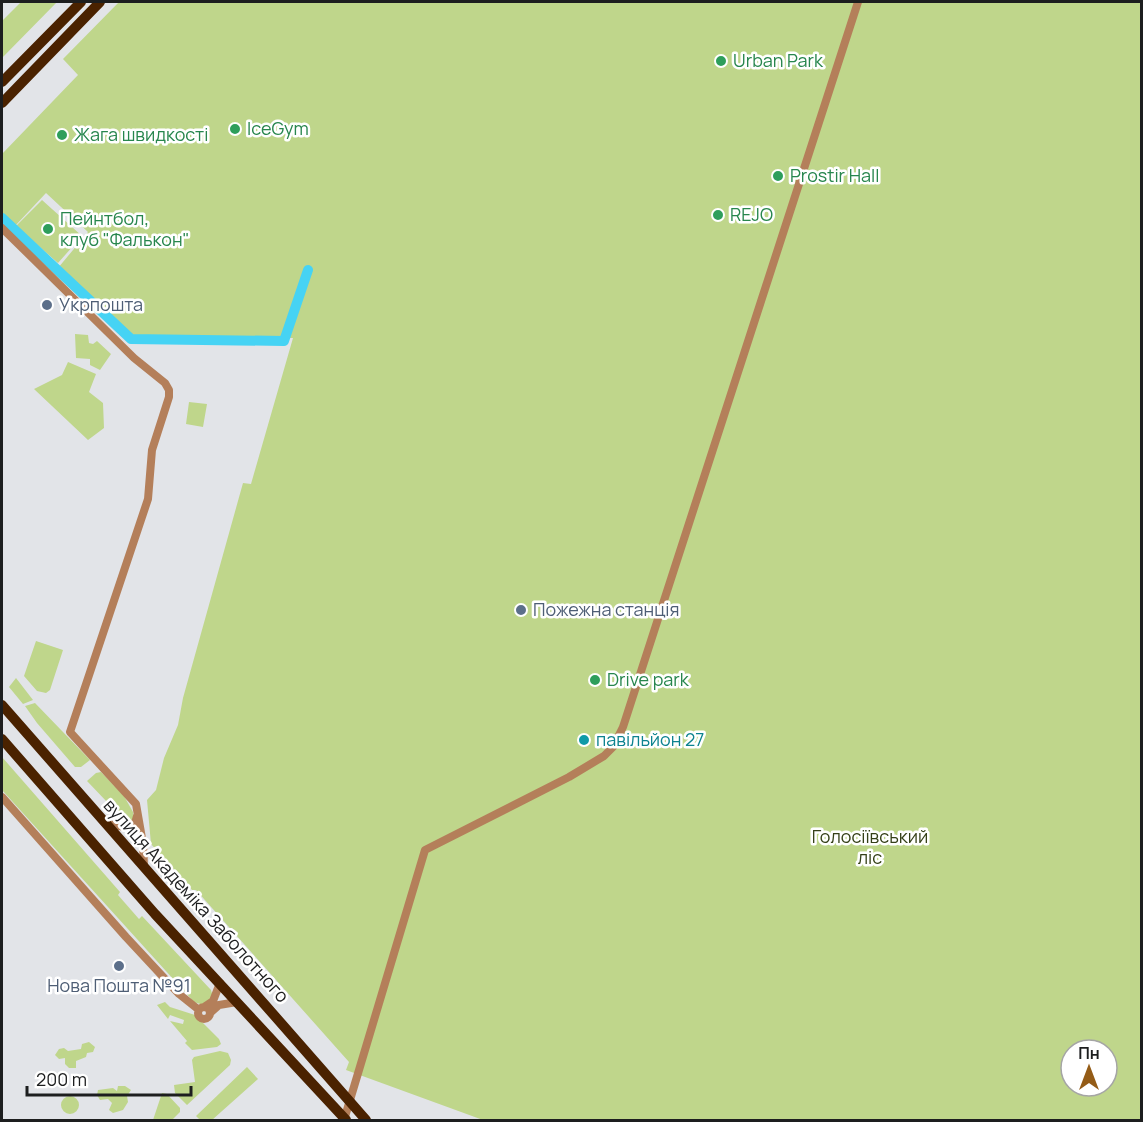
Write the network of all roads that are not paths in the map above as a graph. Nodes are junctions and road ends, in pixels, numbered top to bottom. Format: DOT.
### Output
graph roads {
  1 [pos="81,2"];
  2 [pos="100,2"];
  3 [pos="858,2"];
  4 [pos="2,82"];
  5 [pos="2,103"];
  6 [pos="2,228"];
  7 [pos="2,705"];
  8 [pos="2,739"];
  9 [pos="2,797"];
  10 [pos="138,812"];
  11 [pos="105,824"];
  12 [pos="144,867"];
  13 [pos="220,983"];
  14 [pos="237,1002"];
  15 [pos="204,1010"];
  16 [pos="350,1100"];
  17 [pos="345,1120"];
  18 [pos="366,1120"];
  1 -- 4 [label="highway"];
  2 -- 5 [label="highway"];
  3 -- 16 [label="street"];
  6 -- 10 [label="street"];
  7 -- 11 [label="highway, вулиця Академіка Заболотного"];
  8 -- 13 [label="highway, вулиця Академіка Заболотного"];
  9 -- 15 [label="street"];
  10 -- 11 [label="street"];
  10 -- 12 [label="street"];
  11 -- 12 [label="highway, вулиця Академіка Заболотного"];
  12 -- 16 [label="highway, вулиця Академіка Заболотного"];
  13 -- 14 [label="highway, вулиця Академіка Заболотного"];
  13 -- 15 [label="street"];
  14 -- 15 [label="street"];
  14 -- 17 [label="highway, вулиця Академіка Заболотного"];
  16 -- 17 [label="street"];
  16 -- 18 [label="highway, вулиця Академіка Заболотного"];
}
